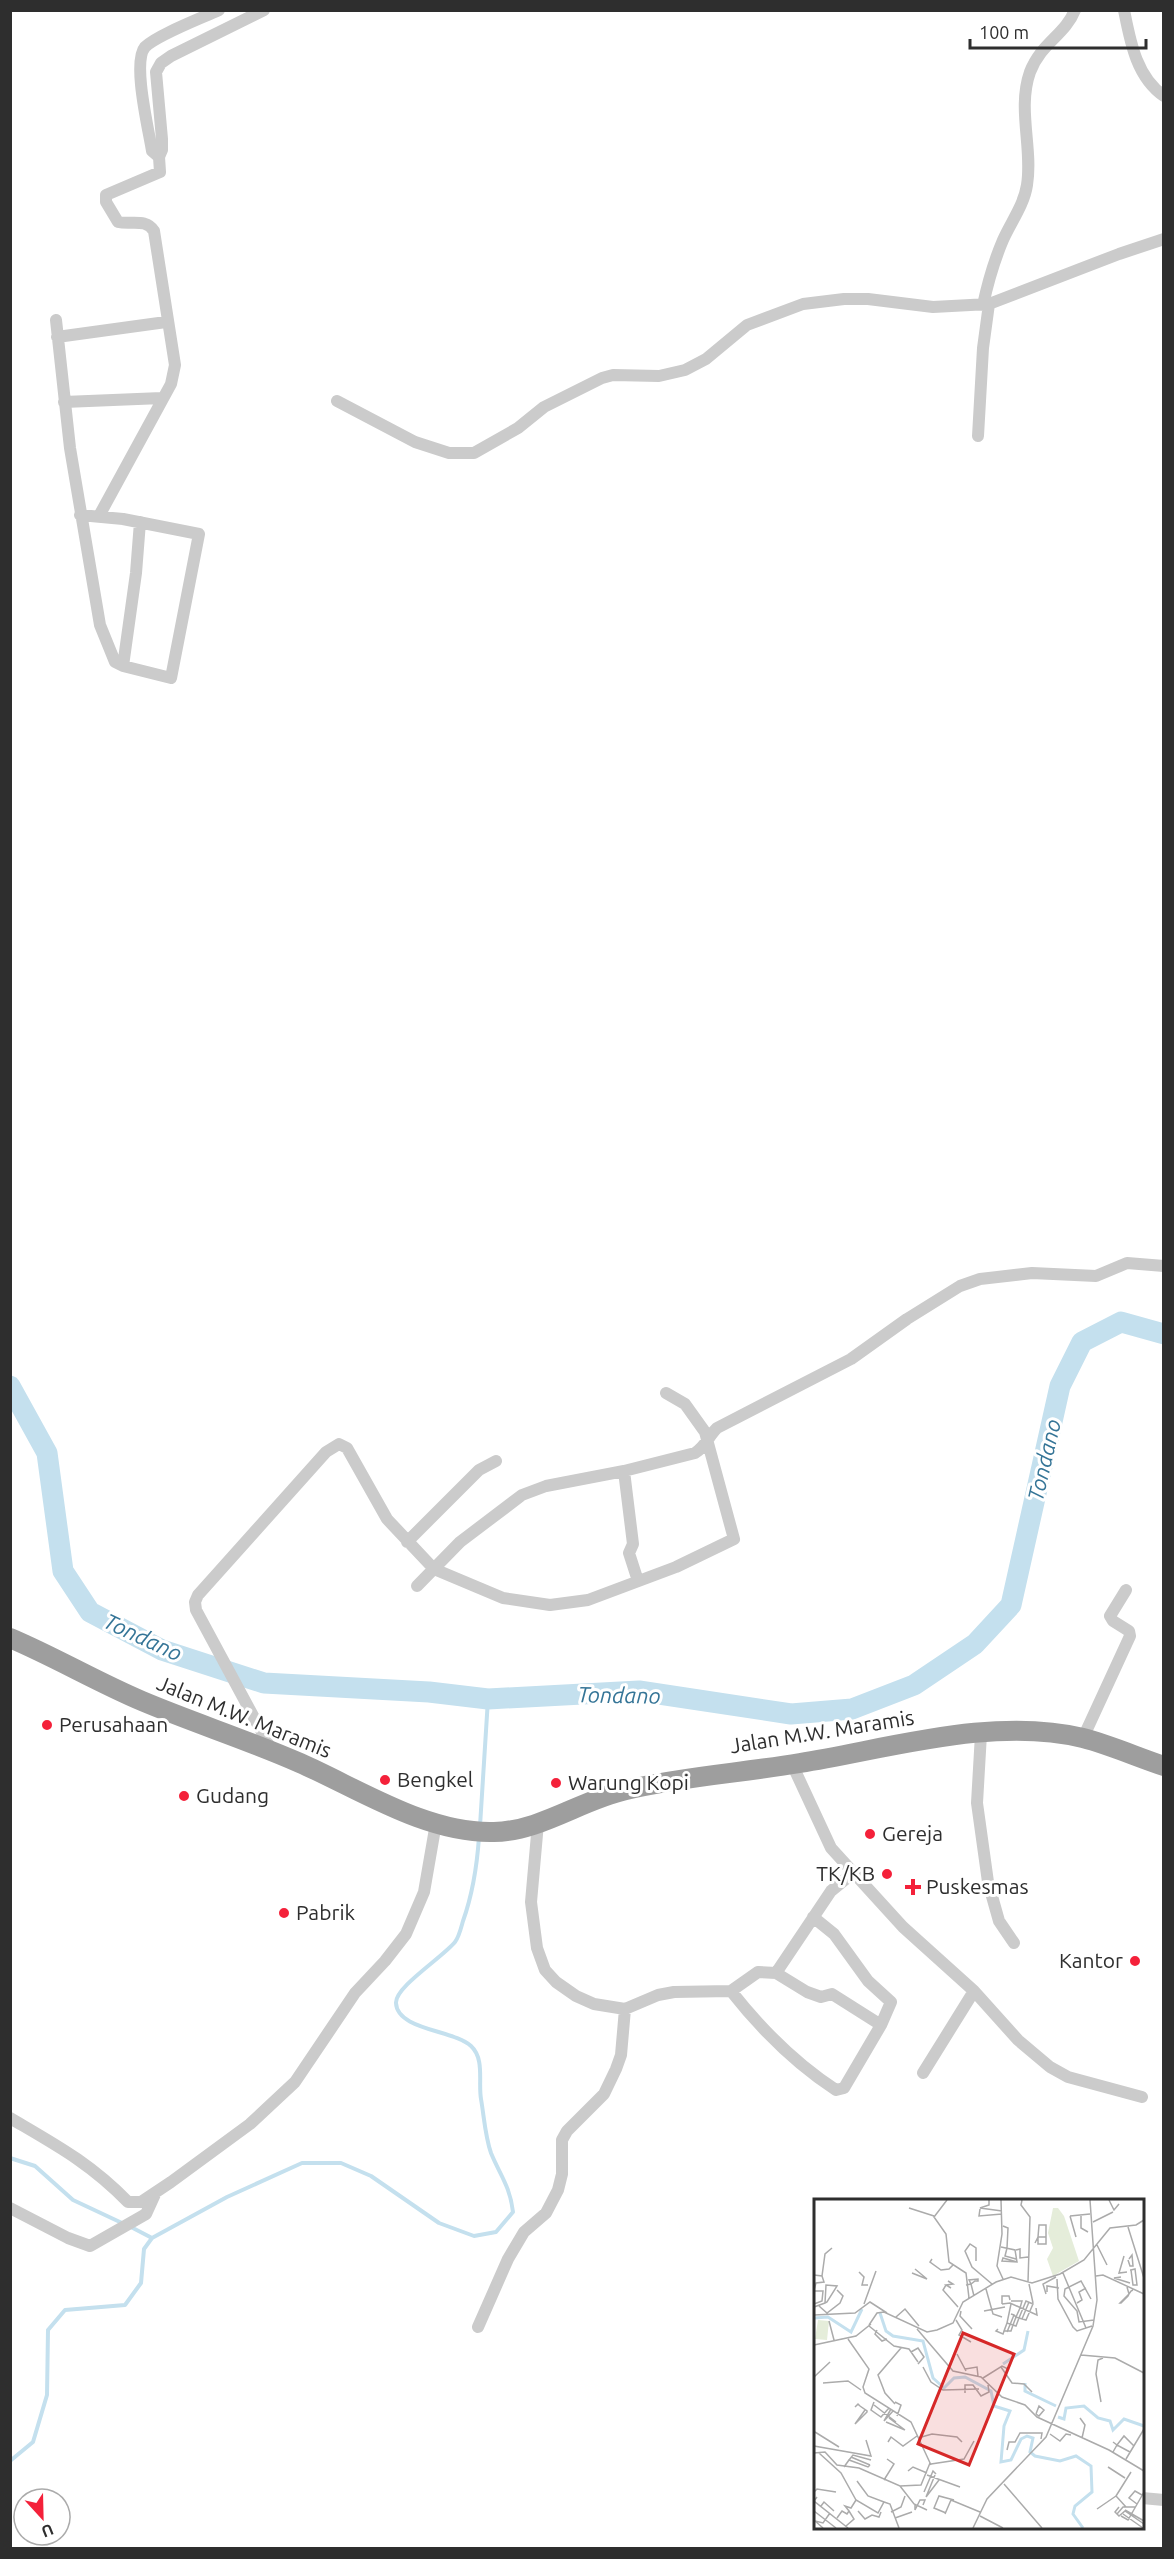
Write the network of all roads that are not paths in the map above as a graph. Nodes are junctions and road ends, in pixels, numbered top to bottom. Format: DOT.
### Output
graph roads {
  1 [pos="219,10"];
  2 [pos="264,10"];
  3 [pos="1075,10"];
  4 [pos="1123,13"];
  5 [pos="1164,96"];
  6 [pos="159,157"];
  7 [pos="1164,239"];
  8 [pos="986,304"];
  9 [pos="56,320"];
  10 [pos="166,322"];
  11 [pos="57,337"];
  12 [pos="162,398"];
  13 [pos="337,401"];
  14 [pos="64,402"];
  15 [pos="978,436"];
  16 [pos="80,515"];
  17 [pos="99,516"];
  18 [pos="141,522"];
  19 [pos="123,666"];
  20 [pos="1164,1266"];
  21 [pos="666,1393"];
  22 [pos="708,1442"];
  23 [pos="496,1461"];
  24 [pos="624,1471"];
  25 [pos="407,1542"];
  26 [pos="434,1569"];
  27 [pos="638,1581"];
  28 [pos="417,1586"];
  29 [pos="1126,1590"];
  30 [pos="10,1638"];
  31 [pos="981,1734"];
  32 [pos="1083,1738"];
  33 [pos="272,1751"];
  34 [pos="792,1764"];
  35 [pos="1164,1766"];
  36 [pos="436,1823"];
  37 [pos="538,1823"];
  38 [pos="853,1873"];
  39 [pos="813,1917"];
  40 [pos="1014,1943"];
  41 [pos="776,1973"];
  42 [pos="732,1991"];
  43 [pos="974,1991"];
  44 [pos="625,2009"];
  45 [pos="881,2025"];
  46 [pos="923,2073"];
  47 [pos="1142,2097"];
  48 [pos="10,2118"];
  49 [pos="157,2191"];
  50 [pos="10,2208"];
  51 [pos="478,2327"];
  52 [pos="1144,2498"];
  53 [pos="1164,2500"];
  1 -- 6 [label="street"];
  2 -- 6 [label="street"];
  3 -- 8 [label="street"];
  4 -- 5 [label="street"];
  6 -- 10 [label="street"];
  7 -- 8 [label="street"];
  8 -- 13 [label="street"];
  8 -- 15 [label="street"];
  9 -- 11 [label="street"];
  10 -- 11 [label="street"];
  10 -- 12 [label="street"];
  11 -- 14 [label="street"];
  12 -- 14 [label="street"];
  12 -- 17 [label="street"];
  14 -- 16 [label="street"];
  16 -- 17 [label="street"];
  16 -- 19 [label="street"];
  17 -- 18 [label="street"];
  18 -- 19 [label="street"];
  18 -- 19 [label="street"];
  20 -- 22 [label="street"];
  21 -- 22 [label="street"];
  22 -- 24 [label="street"];
  22 -- 27 [label="street"];
  23 -- 25 [label="street"];
  24 -- 26 [label="street"];
  24 -- 27 [label="street"];
  25 -- 26 [label="street"];
  25 -- 33 [label="street"];
  26 -- 27 [label="street"];
  26 -- 28 [label="street"];
  29 -- 32 [label="street"];
  30 -- 33 [label="highway, Jalan M.W. Maramis"];
  31 -- 32 [label="highway, Jalan M.W. Maramis"];
  31 -- 34 [label="highway, Jalan M.W. Maramis"];
  31 -- 40 [label="street"];
  32 -- 35 [label="highway, Jalan M.W. Maramis"];
  33 -- 36 [label="highway, Jalan M.W. Maramis"];
  34 -- 37 [label="highway, Jalan M.W. Maramis"];
  34 -- 38 [label="street"];
  36 -- 37 [label="highway, Jalan M.W. Maramis"];
  36 -- 49 [label="street"];
  37 -- 44 [label="street"];
  38 -- 39 [label="street"];
  38 -- 43 [label="street"];
  39 -- 41 [label="street"];
  39 -- 45 [label="street"];
  41 -- 42 [label="street"];
  41 -- 45 [label="street"];
  42 -- 44 [label="street"];
  42 -- 45 [label="street"];
  43 -- 46 [label="street"];
  43 -- 47 [label="street"];
  44 -- 51 [label="street"];
  48 -- 49 [label="street"];
  49 -- 50 [label="street"];
  52 -- 53 [label="street"];
}
